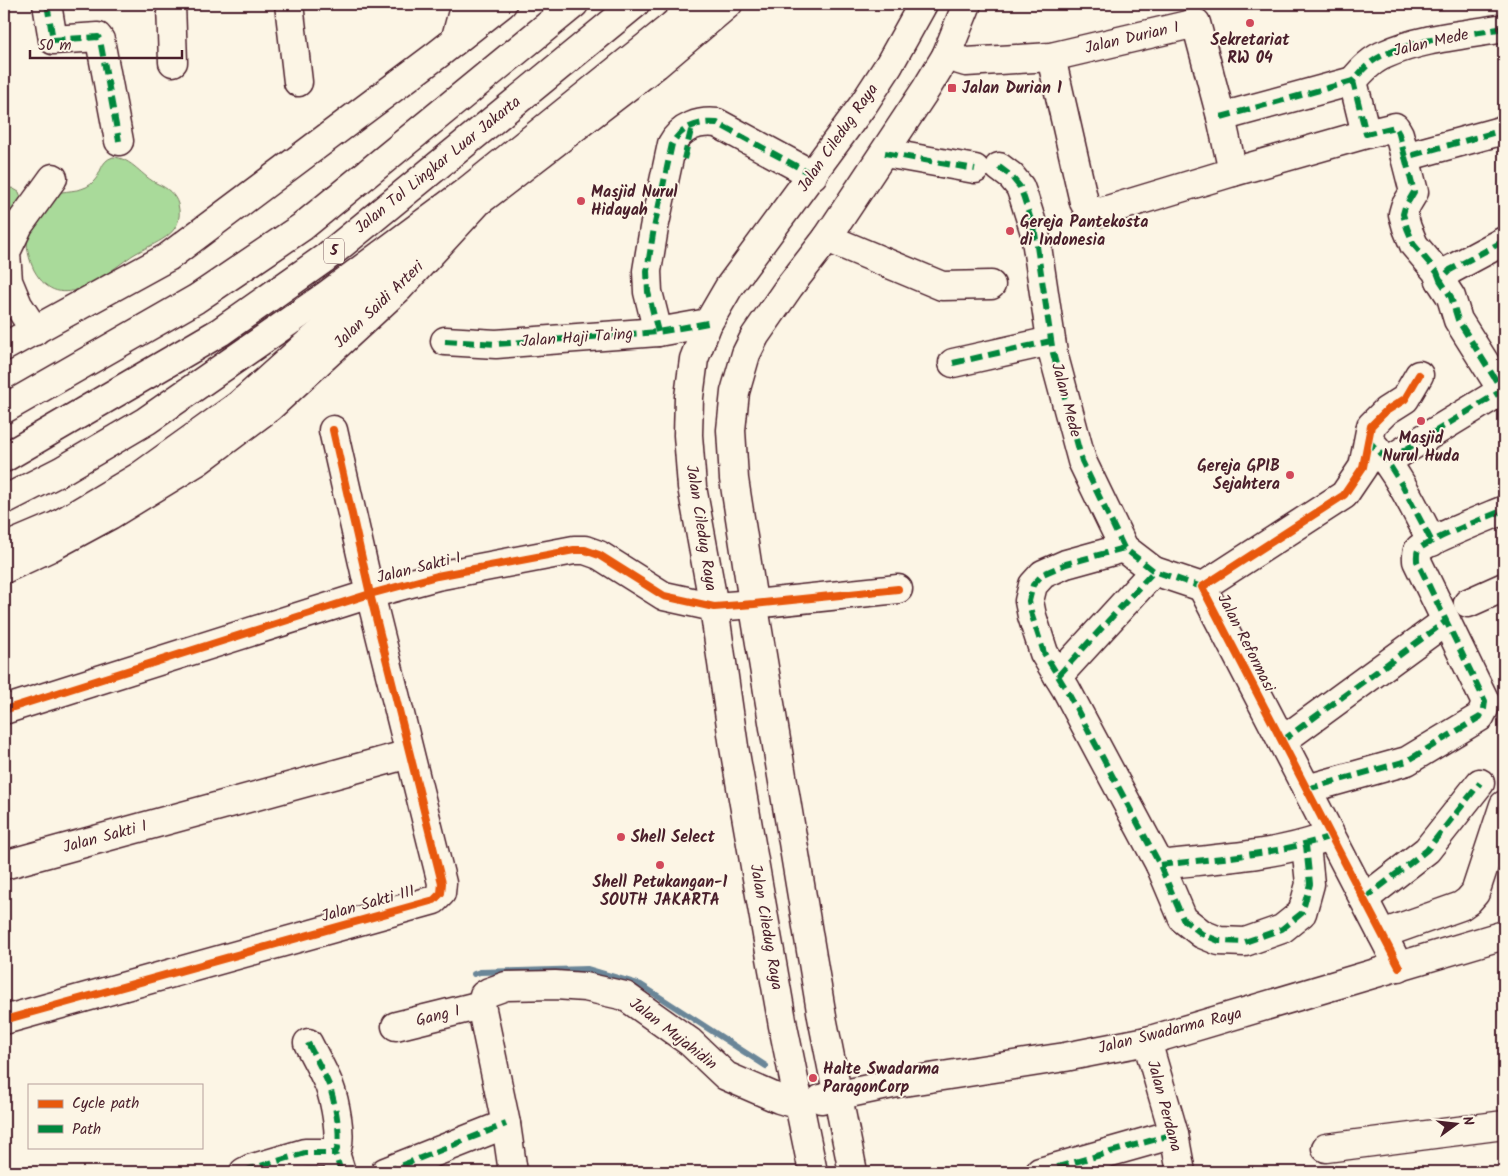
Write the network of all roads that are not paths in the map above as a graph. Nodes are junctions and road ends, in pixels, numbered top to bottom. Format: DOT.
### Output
graph roads {
  1 [pos="47,4"];
  2 [pos="171,4"];
  3 [pos="289,4"];
  4 [pos="465,4"];
  5 [pos="502,4"];
  6 [pos="574,4"];
  7 [pos="635,4"];
  8 [pos="697,4"];
  9 [pos="728,4"];
  10 [pos="923,4"];
  11 [pos="967,4"];
  12 [pos="1194,13"];
  13 [pos="1504,28"];
  14 [pos="455,41"];
  15 [pos="946,56"];
  16 [pos="1051,56"];
  17 [pos="174,62"];
  18 [pos="1353,81"];
  19 [pos="298,82"];
  20 [pos="1221,117"];
  21 [pos="692,126"];
  22 [pos="1504,130"];
  23 [pos="1366,134"];
  24 [pos="119,141"];
  25 [pos="885,153"];
  26 [pos="1414,155"];
  27 [pos="684,159"];
  28 [pos="1233,172"];
  29 [pos="813,174"];
  30 [pos="52,178"];
  31 [pos="478,202"];
  32 [pos="827,238"];
  33 [pos="1504,242"];
  34 [pos="1440,280"];
  35 [pos="991,285"];
  36 [pos="708,323"];
  37 [pos="35,331"];
  38 [pos="658,332"];
  39 [pos="445,341"];
  40 [pos="1051,341"];
  41 [pos="4,347"];
  42 [pos="953,364"];
  43 [pos="1419,375"];
  44 [pos="1503,392"];
  45 [pos="4,409"];
  46 [pos="333,430"];
  47 [pos="1367,438"];
  48 [pos="4,458"];
  49 [pos="1387,461"];
  50 [pos="4,500"];
  51 [pos="1504,510"];
  52 [pos="1432,542"];
  53 [pos="4,548"];
  54 [pos="1124,548"];
  55 [pos="4,569"];
  56 [pos="1154,571"];
  57 [pos="1202,587"];
  58 [pos="1504,587"];
  59 [pos="898,589"];
  60 [pos="370,594"];
  61 [pos="1468,602"];
  62 [pos="754,604"];
  63 [pos="714,606"];
  64 [pos="1446,621"];
  65 [pos="1058,676"];
  66 [pos="4,710"];
  67 [pos="1282,741"];
  68 [pos="409,754"];
  69 [pos="1480,784"];
  70 [pos="1307,789"];
  71 [pos="1504,805"];
  72 [pos="1331,836"];
  73 [pos="1306,845"];
  74 [pos="4,865"];
  75 [pos="1160,865"];
  76 [pos="1364,898"];
  77 [pos="1504,937"];
  78 [pos="1389,948"];
  79 [pos="481,1005"];
  80 [pos="4,1020"];
  81 [pos="396,1026"];
  82 [pos="1147,1041"];
  83 [pos="308,1043"];
  84 [pos="830,1054"];
  85 [pos="886,1085"];
  86 [pos="797,1094"];
  87 [pos="838,1094"];
  88 [pos="506,1124"];
  89 [pos="1504,1125"];
  90 [pos="844,1126"];
  91 [pos="1174,1134"];
  92 [pos="1326,1148"];
  93 [pos="338,1163"];
  94 [pos="244,1172"];
  95 [pos="385,1172"];
  96 [pos="513,1172"];
  97 [pos="813,1172"];
  98 [pos="853,1172"];
  99 [pos="1040,1172"];
  100 [pos="1181,1172"];
  1 -- 24 [label="main road"];
  2 -- 17 [label="main road"];
  3 -- 19 [label="main road"];
  4 -- 14 [label="main road"];
  5 -- 14 [label="main road"];
  6 -- 45 [label="main road, 5"];
  7 -- 48 [label="main road, Jalan Tol Lingkar Luar Jakarta / 5"];
  8 -- 50 [label="main road"];
  9 -- 31 [label="main road, Jalan Saidi Arteri"];
  10 -- 29 [label="main road, Jalan Ciledug Raya"];
  11 -- 15 [label="main road"];
  12 -- 16 [label="main road, Jalan Durian I"];
  12 -- 20 [label="main road, Jalan Durian I"];
  13 -- 18 [label="main road, Jalan Mede"];
  14 -- 37 [label="main road"];
  15 -- 16 [label="main road, Jalan Durian I"];
  15 -- 25 [label="main road"];
  16 -- 28 [label="main road"];
  18 -- 20 [label="main road"];
  18 -- 23 [label="main road"];
  20 -- 28 [label="main road, Jalan Durian I"];
  21 -- 27 [label="main road"];
  21 -- 29 [label="main road"];
  21 -- 38 [label="main road"];
  22 -- 26 [label="main road"];
  23 -- 26 [label="main road"];
  23 -- 28 [label="main road"];
  25 -- 32 [label="main road"];
  25 -- 40 [label="main road, Jalan Mede"];
  26 -- 34 [label="main road"];
  29 -- 36 [label="main road, Jalan Ciledug Raya"];
  30 -- 37 [label="main road"];
  31 -- 53 [label="main road"];
  31 -- 55 [label="main road, Jalan Saidi Arteri"];
  32 -- 35 [label="main road"];
  32 -- 62 [label="main road"];
  33 -- 34 [label="main road"];
  34 -- 44 [label="main road"];
  36 -- 38 [label="main road, Jalan Haji Ta'ing"];
  36 -- 63 [label="main road, Jalan Ciledug Raya"];
  37 -- 41 [label="main road"];
  38 -- 39 [label="main road, Jalan Haji Ta'ing"];
  40 -- 42 [label="main road"];
  40 -- 54 [label="main road, Jalan Mede"];
  43 -- 47 [label="main road, Jalan Reformasi"];
  44 -- 49 [label="main road"];
  46 -- 60 [label="main road, Jalan Sakti III"];
  47 -- 49 [label="main road"];
  47 -- 57 [label="main road, Jalan Reformasi"];
  49 -- 52 [label="main road"];
  51 -- 52 [label="main road"];
  52 -- 64 [label="main road"];
  54 -- 56 [label="main road, Jalan Mede"];
  54 -- 65 [label="main road"];
  56 -- 57 [label="main road, Jalan Mede"];
  56 -- 65 [label="main road"];
  57 -- 67 [label="main road, Jalan Reformasi"];
  58 -- 61 [label="main road"];
  59 -- 62 [label="main road, Jalan Sakti I"];
  60 -- 63 [label="main road, Jalan Sakti I"];
  60 -- 66 [label="main road, Jalan Sakti I"];
  60 -- 68 [label="main road, Jalan Sakti III"];
  62 -- 63 [label="main road, Jalan Sakti I"];
  62 -- 84 [label="main road"];
  63 -- 86 [label="main road, Jalan Ciledug Raya"];
  64 -- 67 [label="main road"];
  64 -- 70 [label="main road"];
  65 -- 75 [label="main road"];
  67 -- 70 [label="main road, Jalan Reformasi"];
  68 -- 74 [label="main road, Jalan Sakti I"];
  68 -- 80 [label="main road, Jalan Sakti III"];
  69 -- 76 [label="main road"];
  70 -- 72 [label="main road, Jalan Reformasi"];
  71 -- 78 [label="main road"];
  72 -- 73 [label="main road"];
  72 -- 76 [label="main road, Jalan Reformasi"];
  73 -- 75 [label="main road"];
  73 -- 75 [label="main road"];
  76 -- 78 [label="main road, Jalan Reformasi"];
  77 -- 78 [label="main road, Jalan Swadarma Raya"];
  78 -- 82 [label="main road, Jalan Swadarma Raya"];
  79 -- 81 [label="main road, Gang I"];
  79 -- 86 [label="main road, Jalan Mujahidin"];
  79 -- 88 [label="main road"];
  82 -- 85 [label="main road, Jalan Swadarma Raya"];
  82 -- 91 [label="main road, Jalan Perdana"];
  83 -- 93 [label="main road"];
  84 -- 85 [label="main road"];
  84 -- 87 [label="main road"];
  85 -- 87 [label="main road, Jalan Swadarma Raya"];
  85 -- 90 [label="main road"];
  86 -- 87 [label="main road, Jalan Swadarma Raya"];
  86 -- 97 [label="main road, Jalan Ciledug Raya"];
  87 -- 90 [label="main road"];
  88 -- 95 [label="main road"];
  88 -- 96 [label="main road"];
  89 -- 92 [label="main road"];
  90 -- 98 [label="main road"];
  91 -- 99 [label="main road"];
  91 -- 100 [label="main road, Jalan Perdana"];
  93 -- 94 [label="main road"];
}
